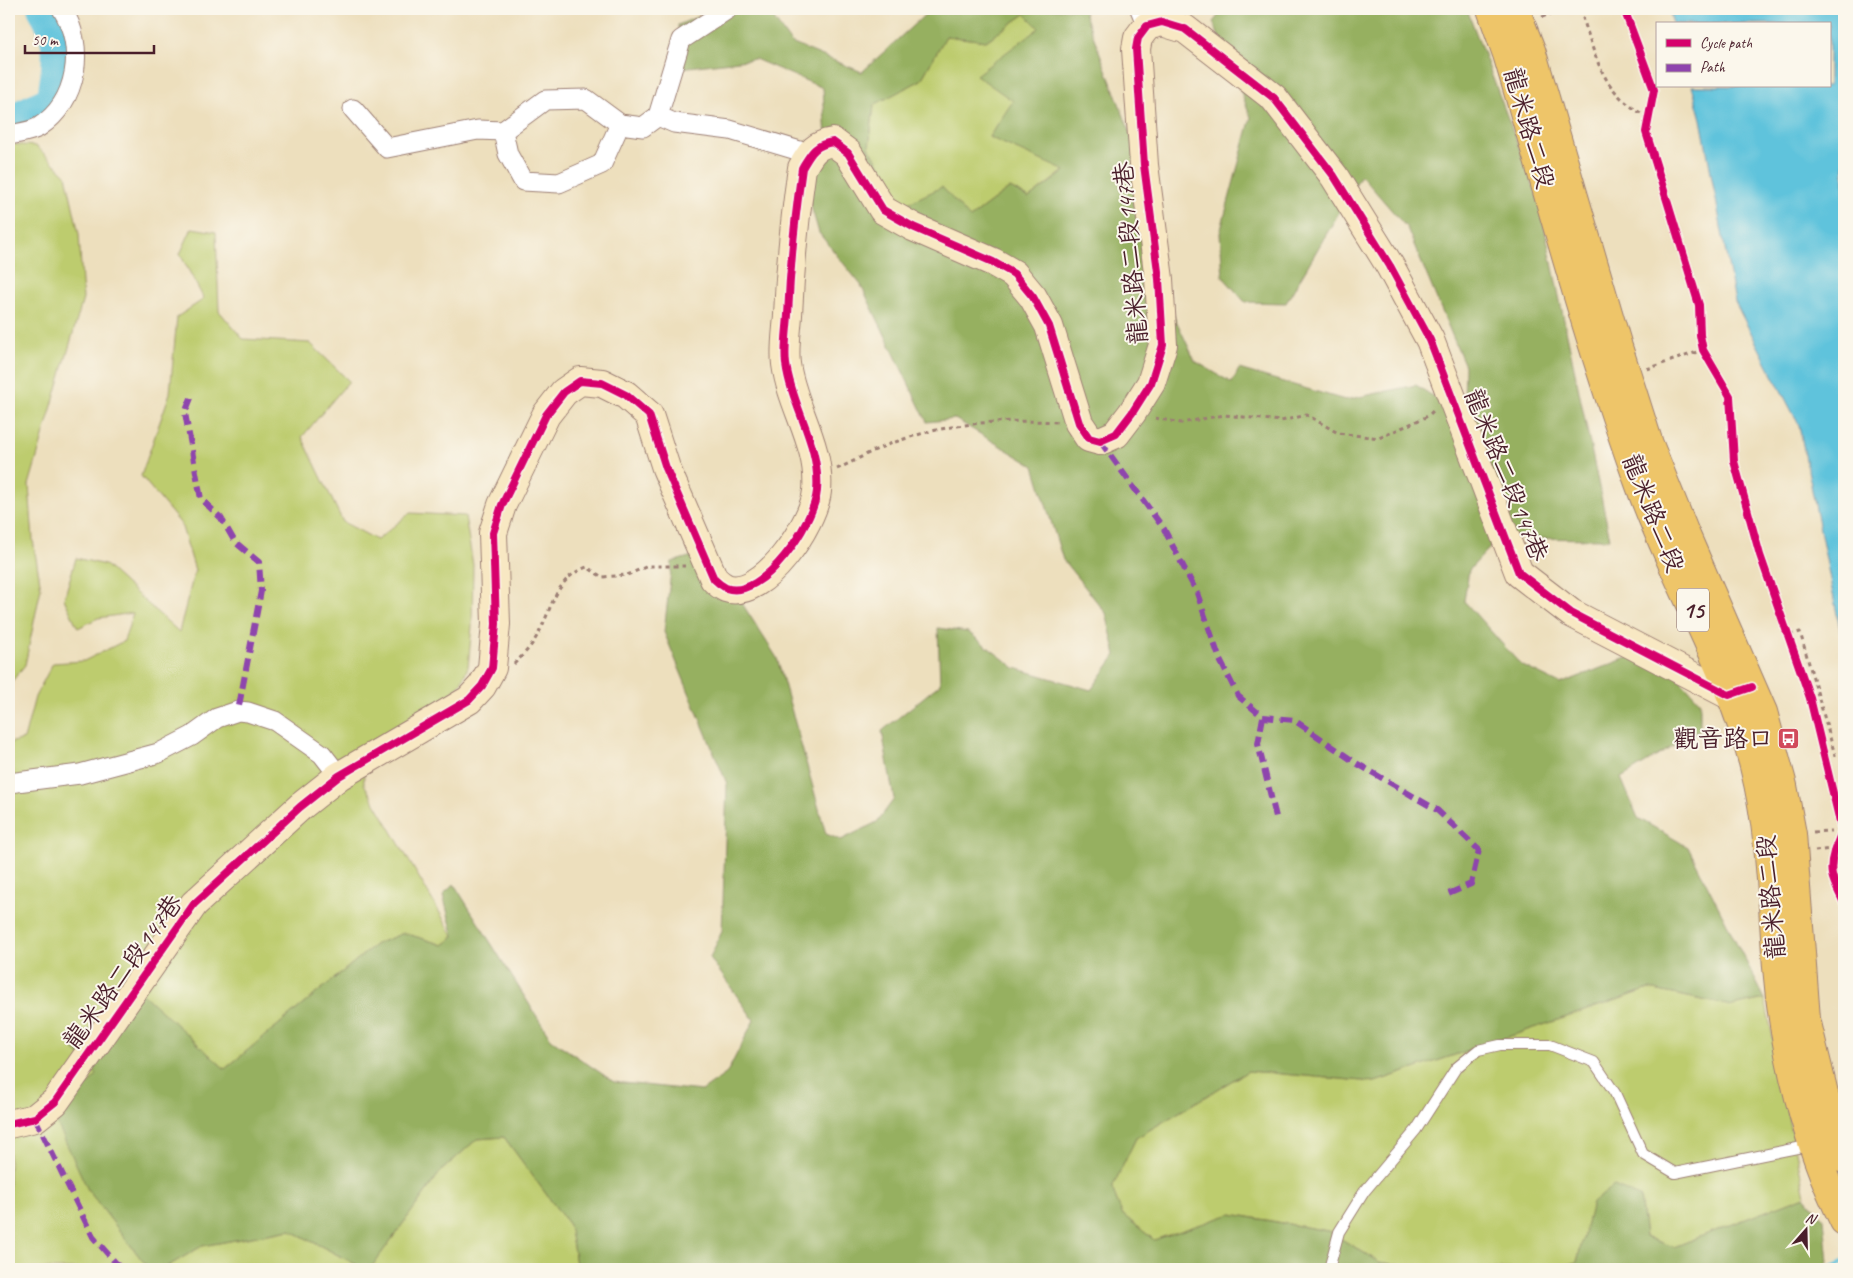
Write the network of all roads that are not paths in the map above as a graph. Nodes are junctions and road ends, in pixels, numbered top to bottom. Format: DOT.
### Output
graph roads {
  1 [pos="62,9"];
  2 [pos="728,9"];
  3 [pos="1491,9"];
  4 [pos="1515,9"];
  5 [pos="1144,18"];
  6 [pos="353,109"];
  7 [pos="658,116"];
  8 [pos="620,124"];
  9 [pos="503,131"];
  10 [pos="9,135"];
  11 [pos="810,154"];
  12 [pos="1741,691"];
  13 [pos="339,776"];
  14 [pos="9,783"];
  15 [pos="9,1124"];
  16 [pos="1813,1145"];
  17 [pos="1844,1159"];
  18 [pos="1844,1221"];
  19 [pos="1329,1269"];
  1 -- 10 [label="street"];
  2 -- 7 [label="street"];
  3 -- 12 [label="main road, 龍米路二段 / 15"];
  4 -- 12 [label="main road, 龍米路二段 / 15"];
  5 -- 11 [label="street, 龍米路二段147巷"];
  5 -- 12 [label="street, 龍米路二段147巷"];
  6 -- 9 [label="street"];
  7 -- 8 [label="street"];
  7 -- 11 [label="street"];
  8 -- 9 [label="street"];
  8 -- 9 [label="street"];
  11 -- 13 [label="street, 龍米路二段147巷"];
  12 -- 16 [label="main road, 龍米路二段 / 15"];
  12 -- 17 [label="main road, 龍米路二段 / 15"];
  13 -- 14 [label="street"];
  13 -- 15 [label="street, 龍米路二段147巷"];
  16 -- 18 [label="main road, 龍米路二段 / 15"];
  16 -- 19 [label="lane"];
}
